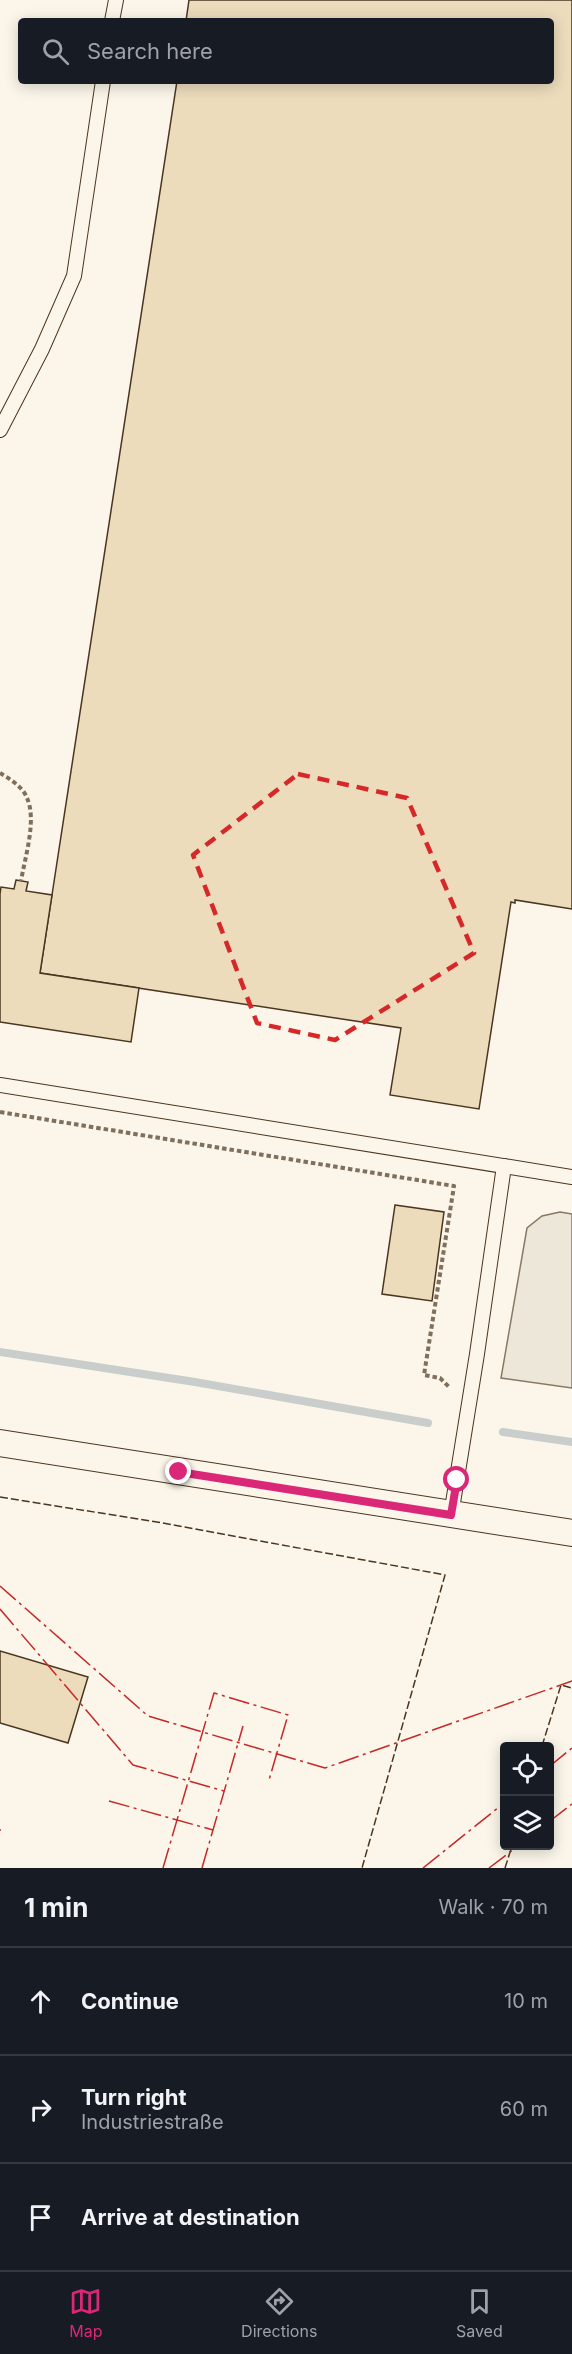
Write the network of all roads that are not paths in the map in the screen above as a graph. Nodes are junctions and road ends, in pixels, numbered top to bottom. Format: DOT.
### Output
graph roads {
  1 [pos="116,0"];
  2 [pos="113,18"];
  3 [pos="104,84"];
  4 [pos="0,430"];
  5 [pos="0,1085"];
  6 [pos="504,1166"];
  7 [pos="572,1177"];
  8 [pos="0,1443"];
  9 [pos="451,1515"];
  10 [pos="572,1533"];
  1 -- 2 [label="lane"];
  3 -- 4 [label="lane"];
  5 -- 6 [label="lane"];
  6 -- 7 [label="lane"];
  6 -- 9 [label="lane"];
  8 -- 9 [label="street"];
  9 -- 10 [label="street"];
}
